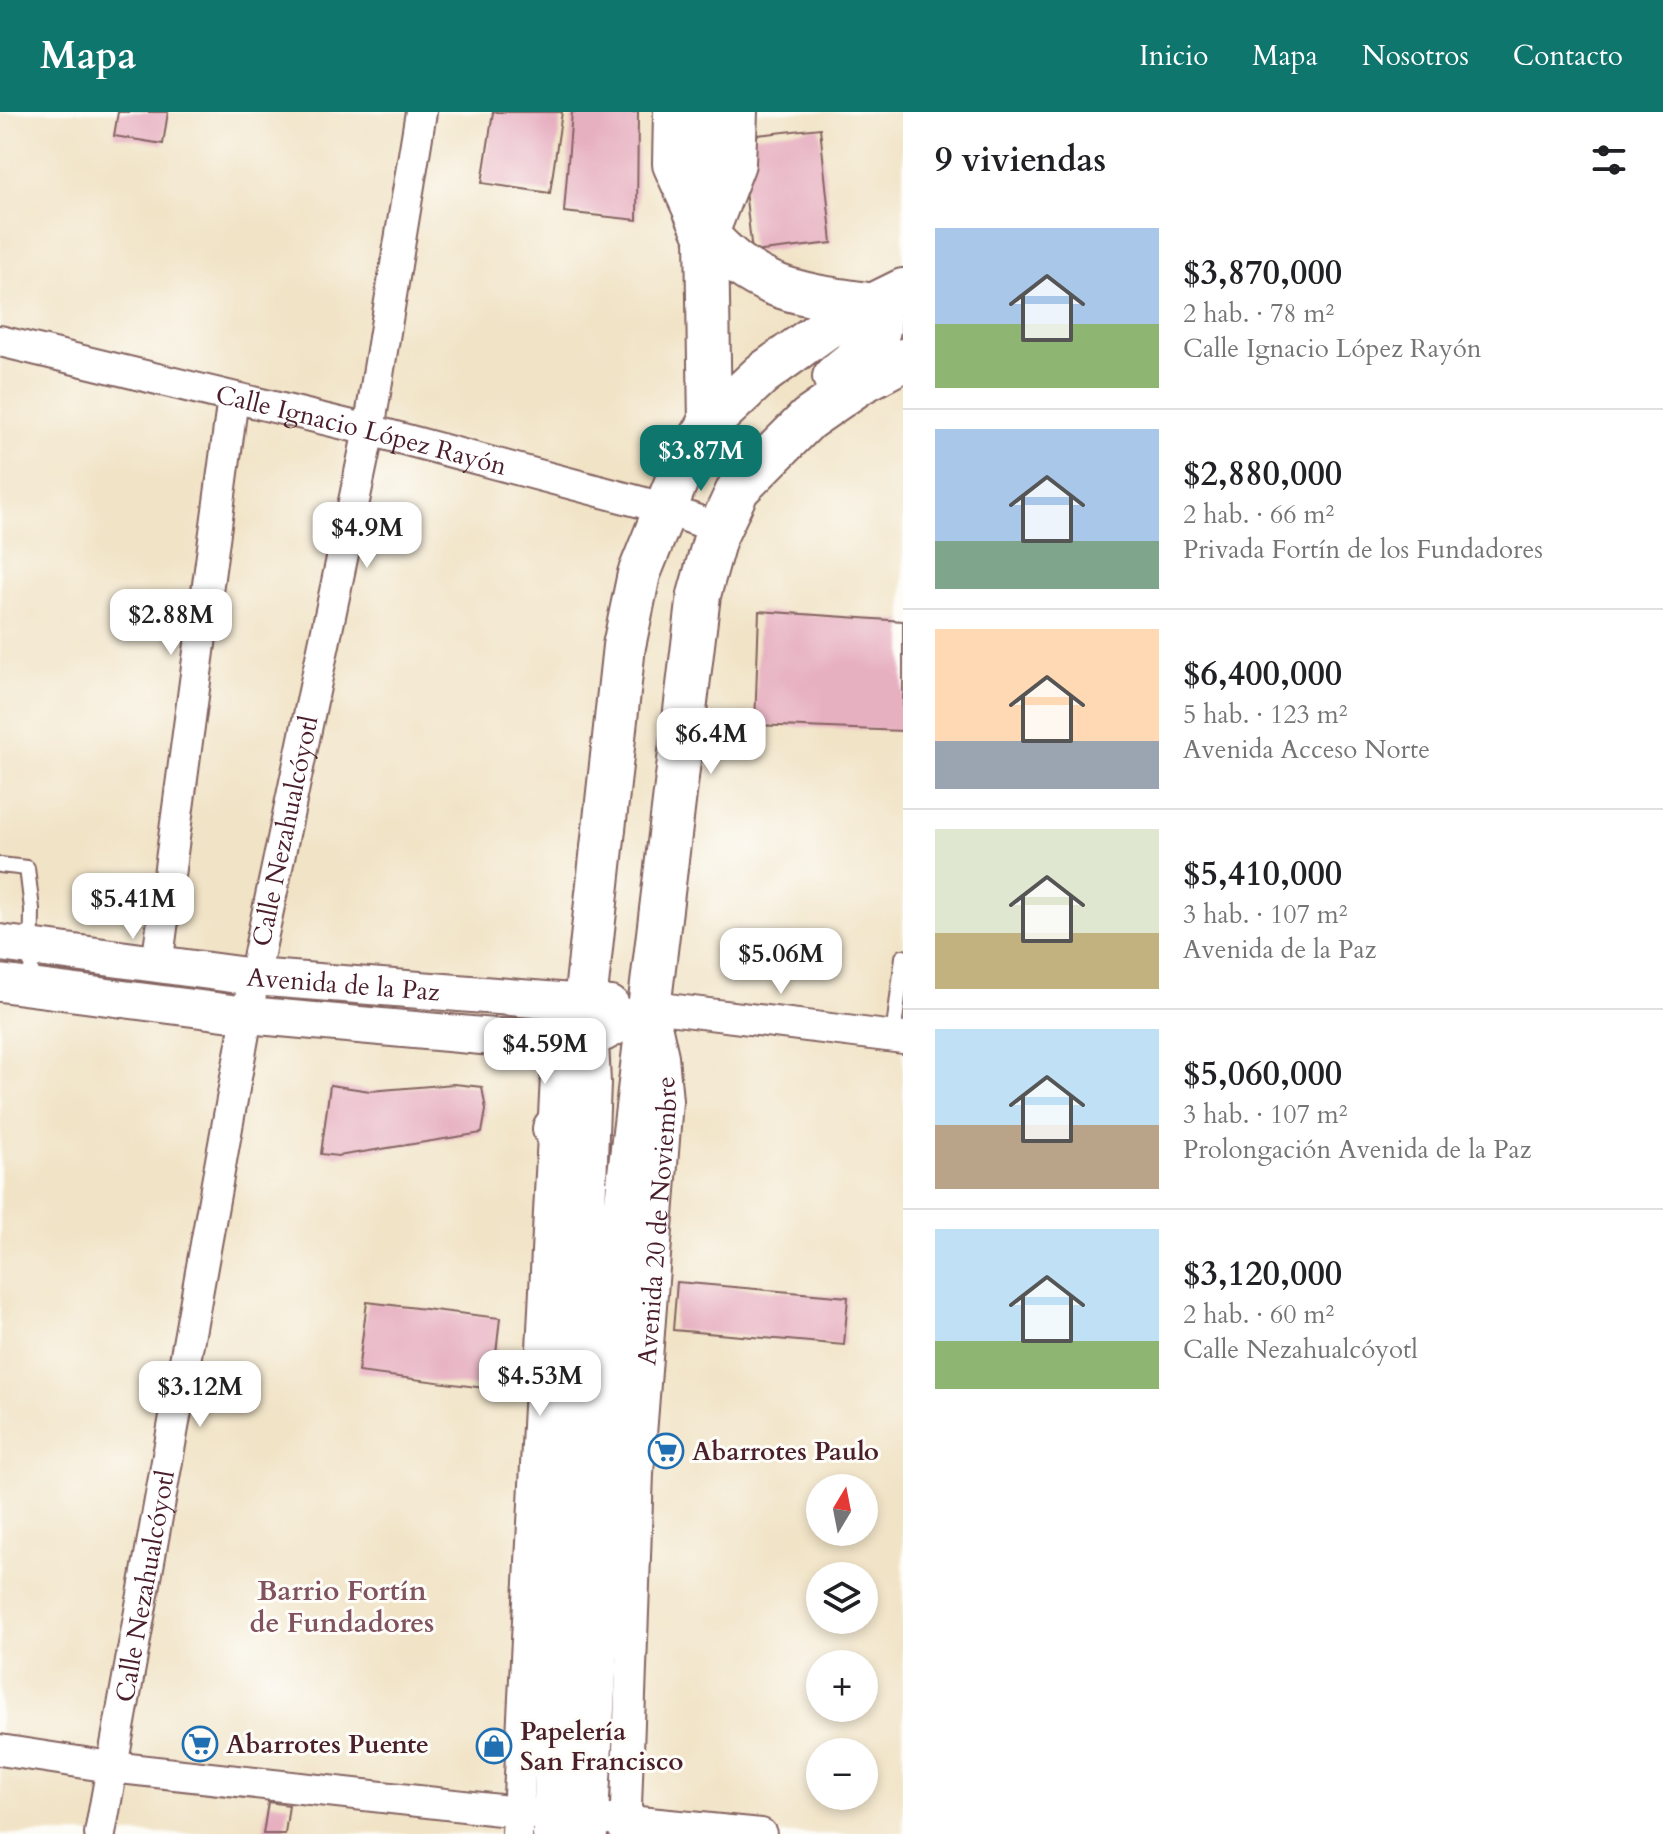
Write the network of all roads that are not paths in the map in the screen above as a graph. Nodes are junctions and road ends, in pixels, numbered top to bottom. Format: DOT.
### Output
graph roads {
  1 [pos="421,112"];
  2 [pos="676,112"];
  3 [pos="705,112"];
  4 [pos="735,112"];
  5 [pos="706,233"];
  6 [pos="888,297"];
  7 [pos="0,341"];
  8 [pos="903,360"];
  9 [pos="233,398"];
  10 [pos="808,419"];
  11 [pos="710,423"];
  12 [pos="369,430"];
  13 [pos="663,508"];
  14 [pos="720,529"];
  15 [pos="0,865"];
  16 [pos="15,945"];
  17 [pos="903,957"];
  18 [pos="157,965"];
  19 [pos="254,977"];
  20 [pos="16,984"];
  21 [pos="652,1007"];
  22 [pos="247,1015"];
  23 [pos="583,1028"];
  24 [pos="898,1037"];
  25 [pos="589,1083"];
  26 [pos="554,1129"];
  27 [pos="629,1174"];
  28 [pos="0,1750"];
  29 [pos="111,1767"];
  30 [pos="571,1825"];
  31 [pos="100,1834"];
  32 [pos="761,1834"];
  1 -- 12 [label="street, Calle Nezahualcóyotl"];
  2 -- 5 [label="main road"];
  3 -- 5 [label="main road"];
  4 -- 5 [label="main road"];
  5 -- 6 [label="main road"];
  5 -- 11 [label="main road"];
  6 -- 10 [label="main road"];
  6 -- 11 [label="main road"];
  7 -- 9 [label="street, Calle Ignacio López Rayón"];
  8 -- 10 [label="main road"];
  9 -- 12 [label="street, Calle Ignacio López Rayón"];
  9 -- 18 [label="street"];
  10 -- 14 [label="main road"];
  11 -- 13 [label="main road"];
  12 -- 13 [label="street, Calle Ignacio López Rayón"];
  12 -- 19 [label="street, Calle Nezahualcóyotl"];
  13 -- 14 [label="street, Calle Ignacio López Rayón"];
  13 -- 23 [label="main road"];
  14 -- 21 [label="main road"];
  15 -- 16 [label="lane"];
  16 -- 18 [label="street, Avenida de la Paz"];
  16 -- 20 [label="lane"];
  17 -- 24 [label="lane"];
  18 -- 19 [label="street, Avenida de la Paz"];
  19 -- 22 [label="street, Calle Nezahualcóyotl"];
  19 -- 23 [label="street, Avenida de la Paz"];
  20 -- 22 [label="street, Avenida de la Paz"];
  21 -- 23 [label="street, Avenida de la Paz"];
  21 -- 24 [label="street"];
  21 -- 27 [label="main road, Avenida 20 de Noviembre"];
  21 -- 30 [label="street, Avenida 20 de Noviembre"];
  22 -- 23 [label="street, Avenida de la Paz"];
  22 -- 29 [label="street, Calle Nezahualcóyotl"];
  23 -- 25 [label="main road"];
  23 -- 26 [label="street"];
  23 -- 27 [label="main road"];
  25 -- 26 [label="main road"];
  25 -- 30 [label="main road"];
  26 -- 30 [label="street"];
  27 -- 30 [label="main road, Avenida 20 de Noviembre"];
  28 -- 29 [label="street"];
  29 -- 30 [label="street"];
  29 -- 31 [label="street, Calle Nezahualcóyotl"];
  30 -- 32 [label="street"];
}
